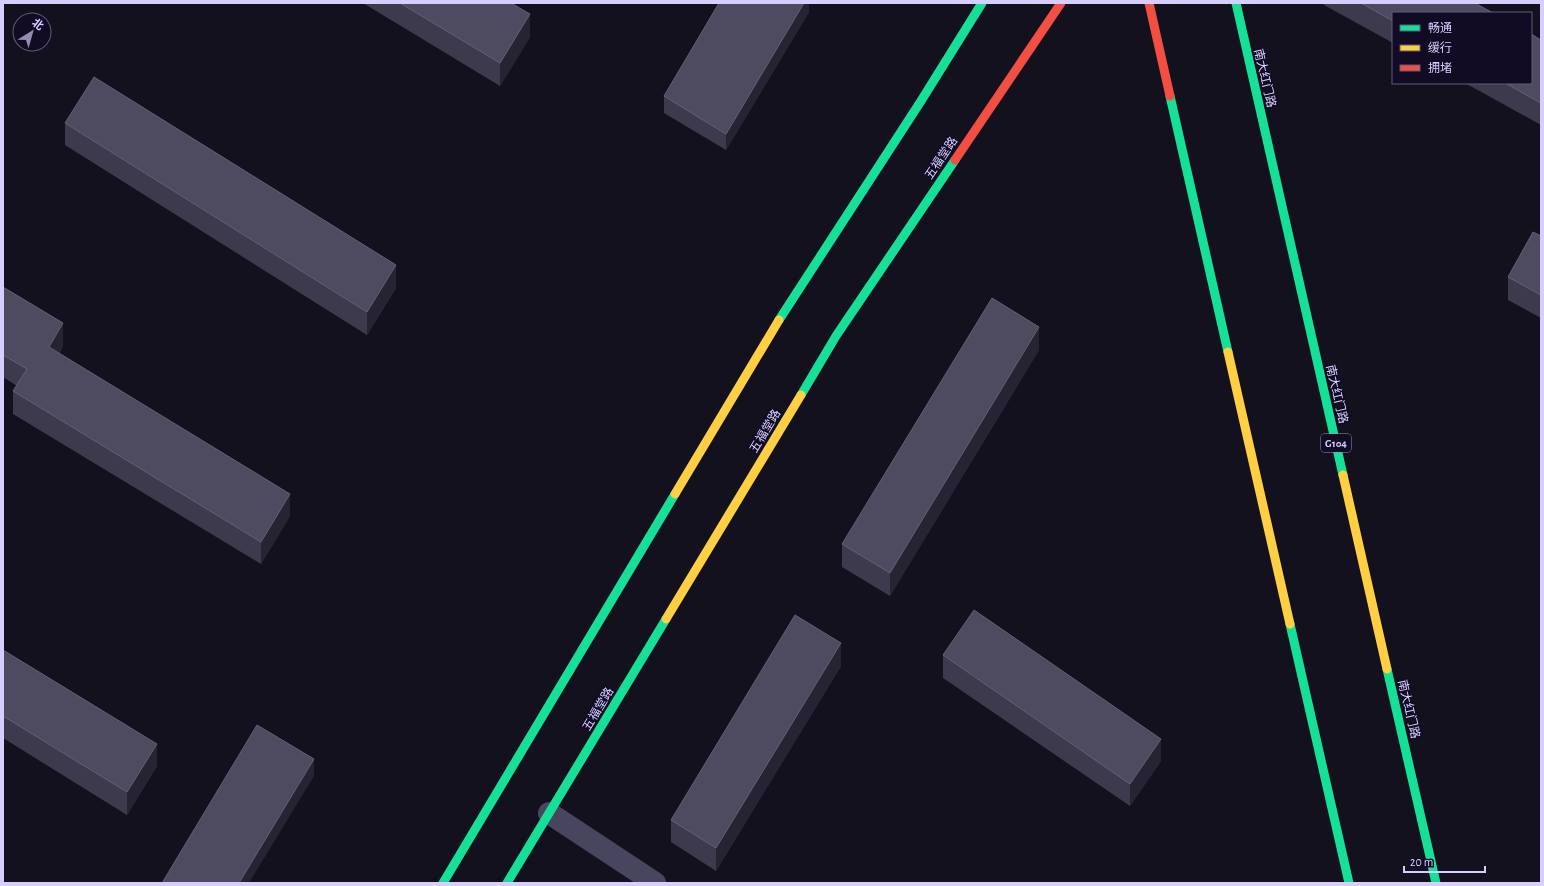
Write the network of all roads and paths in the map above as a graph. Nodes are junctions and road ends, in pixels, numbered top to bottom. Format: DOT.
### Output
graph roads {
  1 [pos="982,3"];
  2 [pos="1061,3"];
  3 [pos="1149,3"];
  4 [pos="1236,3"];
  5 [pos="550,813"];
  6 [pos="443,883"];
  7 [pos="507,883"];
  8 [pos="656,883"];
  9 [pos="1349,883"];
  10 [pos="1436,883"];
  1 -- 6 [label="main road"];
  2 -- 5 [label="main road, 五福堂路"];
  3 -- 9 [label="main road"];
  4 -- 10 [label="main road, 南大红门路 / G104"];
  5 -- 7 [label="main road, 五福堂路"];
  5 -- 8 [label="street"];
}
